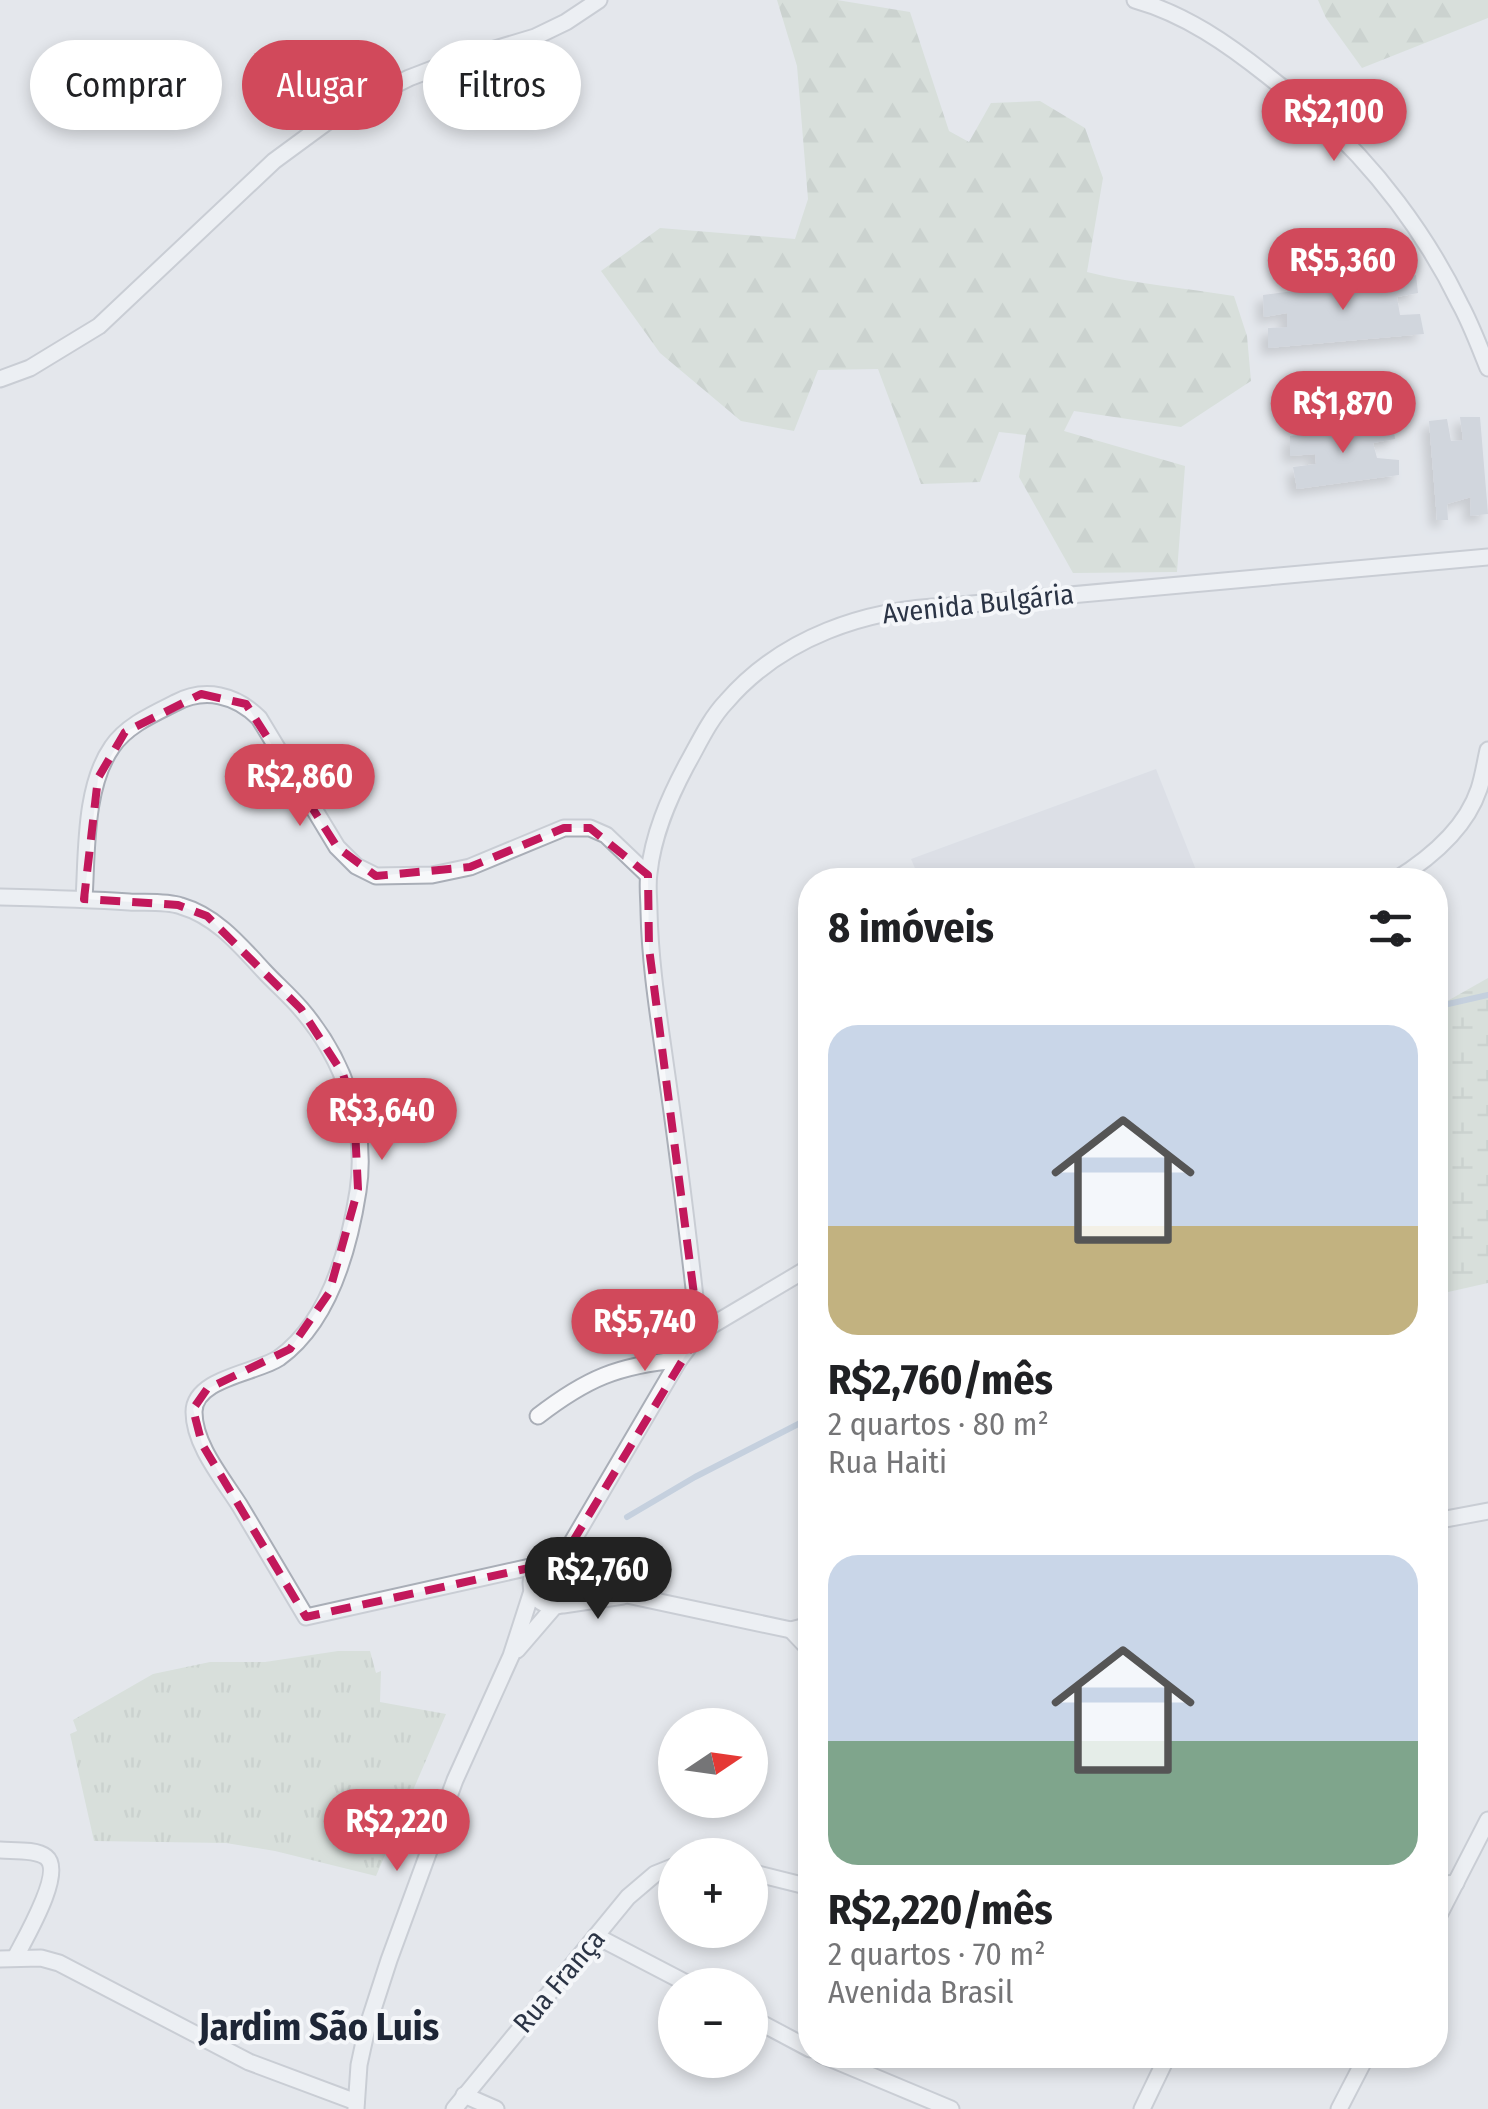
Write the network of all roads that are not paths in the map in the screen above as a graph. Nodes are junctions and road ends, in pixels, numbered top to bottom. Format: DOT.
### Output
graph roads {
  1 [pos="599,0"];
  2 [pos="1135,0"];
  3 [pos="1488,368"];
  4 [pos="0,379"];
  5 [pos="1488,557"];
  6 [pos="1488,750"];
  7 [pos="1413,868"];
  8 [pos="648,875"];
  9 [pos="0,897"];
  10 [pos="84,899"];
  11 [pos="798,1274"];
  12 [pos="698,1333"];
  13 [pos="679,1360"];
  14 [pos="538,1416"];
  15 [pos="1488,1511"];
  16 [pos="1448,1521"];
  17 [pos="561,1561"];
  18 [pos="539,1565"];
  19 [pos="576,1574"];
  20 [pos="532,1591"];
  21 [pos="627,1595"];
  22 [pos="558,1606"];
  23 [pos="798,1628"];
  24 [pos="791,1630"];
  25 [pos="798,1637"];
  26 [pos="511,1656"];
  27 [pos="1488,1820"];
  28 [pos="0,1850"];
  29 [pos="658,1873"];
  30 [pos="768,1876"];
  31 [pos="798,1883"];
  32 [pos="1456,1883"];
  33 [pos="1448,1884"];
  34 [pos="1448,1898"];
  35 [pos="596,1936"];
  36 [pos="8,1958"];
  37 [pos="658,1968"];
  38 [pos="768,2026"];
  39 [pos="798,2042"];
  40 [pos="853,2068"];
  41 [pos="1162,2068"];
  42 [pos="1360,2068"];
  43 [pos="459,2102"];
  44 [pos="356,2106"];
  45 [pos="496,2109"];
  46 [pos="951,2109"];
  47 [pos="1142,2109"];
  48 [pos="1339,2109"];
  1 -- 4 [label="street"];
  2 -- 3 [label="street"];
  5 -- 8 [label="street, Avenida Bulgária"];
  6 -- 7 [label="street"];
  8 -- 10 [label="street"];
  8 -- 12 [label="street, Avenida Bulgária"];
  9 -- 10 [label="street"];
  10 -- 18 [label="street"];
  11 -- 12 [label="street"];
  12 -- 13 [label="street"];
  13 -- 14 [label="street"];
  13 -- 17 [label="street"];
  15 -- 16 [label="street"];
  17 -- 18 [label="street"];
  17 -- 19 [label="street"];
  18 -- 20 [label="street"];
  19 -- 21 [label="street"];
  19 -- 22 [label="street"];
  20 -- 22 [label="street"];
  20 -- 26 [label="street"];
  21 -- 22 [label="street"];
  21 -- 24 [label="street"];
  22 -- 26 [label="street"];
  23 -- 24 [label="street"];
  24 -- 25 [label="street"];
  26 -- 44 [label="street"];
  27 -- 32 [label="street"];
  28 -- 36 [label="street"];
  29 -- 35 [label="street, Rua França"];
  30 -- 31 [label="street"];
  32 -- 33 [label="street"];
  32 -- 34 [label="street"];
  35 -- 37 [label="street"];
  35 -- 43 [label="street, Rua França"];
  36 -- 44 [label="street"];
  38 -- 39 [label="street"];
  40 -- 46 [label="street"];
  41 -- 47 [label="street"];
  42 -- 48 [label="street"];
  43 -- 45 [label="street"];
}
